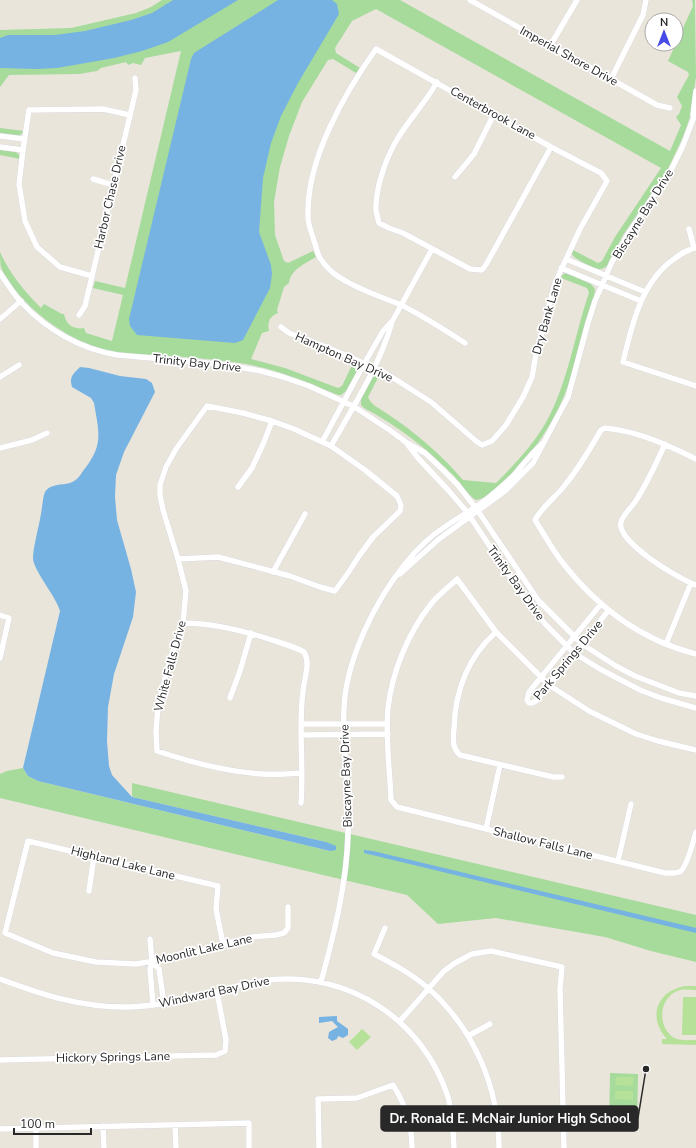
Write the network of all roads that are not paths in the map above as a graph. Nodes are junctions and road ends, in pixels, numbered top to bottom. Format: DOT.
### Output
graph roads {
  1 [pos="577,0"];
  2 [pos="646,0"];
  3 [pos="473,1"];
  4 [pos="550,46"];
  5 [pos="135,78"];
  6 [pos="610,79"];
  7 [pos="437,82"];
  8 [pos="696,91"];
  9 [pos="670,108"];
  10 [pos="696,112"];
  11 [pos="494,114"];
  12 [pos="130,115"];
  13 [pos="693,118"];
  14 [pos="0,136"];
  15 [pos="24,139"];
  16 [pos="0,147"];
  17 [pos="551,147"];
  18 [pos="22,150"];
  19 [pos="455,177"];
  20 [pos="93,179"];
  21 [pos="607,181"];
  22 [pos="113,184"];
  23 [pos="689,229"];
  24 [pos="695,248"];
  25 [pos="432,249"];
  26 [pos="566,258"];
  27 [pos="561,268"];
  28 [pos="0,273"];
  29 [pos="92,276"];
  30 [pos="606,276"];
  31 [pos="602,285"];
  32 [pos="645,292"];
  33 [pos="641,301"];
  34 [pos="20,302"];
  35 [pos="401,305"];
  36 [pos="79,315"];
  37 [pos="0,319"];
  38 [pos="392,320"];
  39 [pos="281,327"];
  40 [pos="465,343"];
  41 [pos="364,364"];
  42 [pos="19,365"];
  43 [pos="373,368"];
  44 [pos="0,378"];
  45 [pos="696,386"];
  46 [pos="344,402"];
  47 [pos="353,406"];
  48 [pos="272,421"];
  49 [pos="47,433"];
  50 [pos="322,442"];
  51 [pos="407,443"];
  52 [pos="665,444"];
  53 [pos="482,445"];
  54 [pos="331,446"];
  55 [pos="0,448"];
  56 [pos="696,459"];
  57 [pos="238,486"];
  58 [pos="476,509"];
  59 [pos="304,514"];
  60 [pos="468,515"];
  61 [pos="178,559"];
  62 [pos="273,572"];
  63 [pos="694,584"];
  64 [pos="601,604"];
  65 [pos="608,611"];
  66 [pos="0,615"];
  67 [pos="183,623"];
  68 [pos="496,632"];
  69 [pos="251,633"];
  70 [pos="575,637"];
  71 [pos="582,644"];
  72 [pos="666,644"];
  73 [pos="568,646"];
  74 [pos="574,653"];
  75 [pos="696,654"];
  76 [pos="0,658"];
  77 [pos="541,678"];
  78 [pos="549,685"];
  79 [pos="696,696"];
  80 [pos="230,698"];
  81 [pos="696,708"];
  82 [pos="301,724"];
  83 [pos="344,724"];
  84 [pos="387,724"];
  85 [pos="388,734"];
  86 [pos="301,735"];
  87 [pos="344,735"];
  88 [pos="696,750"];
  89 [pos="500,765"];
  90 [pos="302,773"];
  91 [pos="562,777"];
  92 [pos="301,803"];
  93 [pos="631,804"];
  94 [pos="486,829"];
  95 [pos="696,832"];
  96 [pos="94,856"];
  97 [pos="618,861"];
  98 [pos="89,891"];
  99 [pos="288,907"];
  100 [pos="385,928"];
  101 [pos="5,933"];
  102 [pos="150,939"];
  103 [pos="223,944"];
  104 [pos="152,962"];
  105 [pos="0,980"];
  106 [pos="321,982"];
  107 [pos="428,988"];
  108 [pos="217,992"];
  109 [pos="164,1004"];
  110 [pos="153,1005"];
  111 [pos="400,1021"];
  112 [pos="490,1024"];
  113 [pos="468,1036"];
  114 [pos="0,1060"];
  115 [pos="175,1125"];
  116 [pos="103,1126"];
  117 [pos="36,1128"];
  118 [pos="0,1129"];
  119 [pos="36,1148"];
  120 [pos="104,1148"];
  121 [pos="176,1148"];
  122 [pos="249,1148"];
  123 [pos="319,1148"];
  124 [pos="412,1148"];
  125 [pos="454,1148"];
  126 [pos="499,1148"];
  127 [pos="564,1148"];
  1 -- 4 [label="street"];
  2 -- 6 [label="street"];
  3 -- 4 [label="street, Imperial Shore Drive"];
  4 -- 6 [label="street, Imperial Shore Drive"];
  5 -- 12 [label="street, Harbor Chase Drive"];
  6 -- 9 [label="street, Imperial Shore Drive"];
  7 -- 11 [label="street, Centerbrook Lane"];
  7 -- 25 [label="street"];
  7 -- 35 [label="street, Centerbrook Lane"];
  8 -- 13 [label="street, Biscayne Bay Drive"];
  10 -- 13 [label="street, Biscayne Bay Drive"];
  11 -- 17 [label="street, Centerbrook Lane"];
  11 -- 19 [label="street"];
  12 -- 15 [label="street"];
  12 -- 22 [label="street, Harbor Chase Drive"];
  13 -- 30 [label="street, Biscayne Bay Drive"];
  14 -- 15 [label="street"];
  15 -- 18 [label="street"];
  16 -- 18 [label="street"];
  17 -- 21 [label="street, Centerbrook Lane"];
  17 -- 25 [label="street"];
  18 -- 29 [label="street"];
  20 -- 22 [label="street"];
  21 -- 26 [label="street, Dry Bank Lane"];
  22 -- 29 [label="street, Harbor Chase Drive"];
  23 -- 24 [label="street"];
  24 -- 32 [label="street"];
  25 -- 35 [label="street"];
  26 -- 27 [label="street, Dry Bank Lane"];
  26 -- 30 [label="street"];
  27 -- 31 [label="street"];
  27 -- 53 [label="street, Dry Bank Lane"];
  28 -- 34 [label="street, Trinity Bay Drive"];
  29 -- 36 [label="street, Harbor Chase Drive"];
  30 -- 31 [label="street, Biscayne Bay Drive"];
  30 -- 32 [label="street"];
  31 -- 33 [label="street"];
  31 -- 58 [label="street, Biscayne Bay Drive"];
  32 -- 33 [label="street"];
  33 -- 45 [label="street"];
  34 -- 37 [label="street"];
  34 -- 46 [label="street, Trinity Bay Drive"];
  35 -- 38 [label="street"];
  35 -- 40 [label="street"];
  38 -- 41 [label="street"];
  38 -- 43 [label="street"];
  39 -- 41 [label="street, Hampton Bay Drive"];
  41 -- 43 [label="street, Hampton Bay Drive"];
  41 -- 46 [label="street"];
  42 -- 44 [label="street"];
  43 -- 47 [label="street"];
  43 -- 53 [label="street, Hampton Bay Drive"];
  46 -- 47 [label="street, Trinity Bay Drive"];
  46 -- 50 [label="street"];
  47 -- 51 [label="street, Trinity Bay Drive"];
  47 -- 54 [label="street"];
  48 -- 50 [label="street"];
  48 -- 57 [label="street"];
  48 -- 61 [label="street, White Falls Drive"];
  49 -- 55 [label="street"];
  50 -- 54 [label="street"];
  51 -- 58 [label="street, Trinity Bay Drive"];
  51 -- 60 [label="street, Trinity Bay Drive"];
  52 -- 56 [label="street"];
  52 -- 63 [label="street"];
  52 -- 64 [label="street"];
  54 -- 62 [label="street"];
  58 -- 60 [label="street, Biscayne Bay Drive"];
  58 -- 70 [label="street, Trinity Bay Drive"];
  59 -- 62 [label="street"];
  60 -- 73 [label="street, Trinity Bay Drive"];
  60 -- 83 [label="street, Biscayne Bay Drive"];
  61 -- 62 [label="street"];
  61 -- 67 [label="street, White Falls Drive"];
  63 -- 72 [label="street"];
  64 -- 65 [label="street"];
  64 -- 70 [label="street, Park Springs Drive"];
  65 -- 71 [label="street, Park Springs Drive"];
  65 -- 72 [label="street"];
  66 -- 76 [label="street"];
  67 -- 69 [label="street"];
  67 -- 90 [label="street, White Falls Drive"];
  68 -- 77 [label="street"];
  68 -- 84 [label="street"];
  68 -- 89 [label="street"];
  69 -- 80 [label="street"];
  69 -- 82 [label="street"];
  70 -- 71 [label="street, Trinity Bay Drive"];
  70 -- 73 [label="street, Park Springs Drive"];
  71 -- 74 [label="street, Park Springs Drive"];
  71 -- 79 [label="street, Trinity Bay Drive"];
  72 -- 75 [label="street"];
  73 -- 74 [label="street, Trinity Bay Drive"];
  73 -- 77 [label="street, Park Springs Drive"];
  74 -- 78 [label="street, Park Springs Drive"];
  74 -- 81 [label="street, Trinity Bay Drive"];
  77 -- 78 [label="street"];
  77 -- 78 [label="street, Park Springs Drive"];
  78 -- 88 [label="street"];
  82 -- 83 [label="street"];
  82 -- 86 [label="street"];
  83 -- 84 [label="street"];
  83 -- 87 [label="street, Biscayne Bay Drive"];
  84 -- 85 [label="street"];
  85 -- 87 [label="street"];
  85 -- 94 [label="street, Shallow Falls Lane"];
  86 -- 87 [label="street"];
  86 -- 90 [label="street"];
  87 -- 106 [label="street, Biscayne Bay Drive"];
  89 -- 91 [label="street"];
  89 -- 94 [label="street"];
  90 -- 92 [label="street"];
  93 -- 97 [label="street"];
  94 -- 97 [label="street, Shallow Falls Lane"];
  95 -- 97 [label="street, Shallow Falls Lane"];
  96 -- 98 [label="street"];
  96 -- 101 [label="street, Highland Lake Lane"];
  96 -- 103 [label="street, Highland Lake Lane"];
  99 -- 103 [label="street, Moonlit Lake Lane"];
  100 -- 107 [label="street"];
  101 -- 104 [label="street, Moonlit Lake Lane"];
  102 -- 104 [label="street"];
  103 -- 104 [label="street, Moonlit Lake Lane"];
  104 -- 109 [label="street"];
  104 -- 110 [label="street"];
  105 -- 110 [label="street, Windward Bay Drive"];
  106 -- 108 [label="street, Windward Bay Drive"];
  106 -- 111 [label="street, Windward Bay Drive"];
  107 -- 111 [label="street"];
  107 -- 113 [label="street"];
  107 -- 127 [label="street"];
  108 -- 109 [label="street, Windward Bay Drive"];
  108 -- 114 [label="street, Hickory Springs Lane"];
  109 -- 110 [label="street, Windward Bay Drive"];
  111 -- 125 [label="street, Windward Bay Drive"];
  112 -- 113 [label="street"];
  113 -- 126 [label="street"];
  115 -- 116 [label="street"];
  115 -- 121 [label="street"];
  115 -- 122 [label="street"];
  116 -- 117 [label="street"];
  116 -- 120 [label="street"];
  117 -- 118 [label="street"];
  117 -- 119 [label="street"];
  123 -- 124 [label="street"];
}
